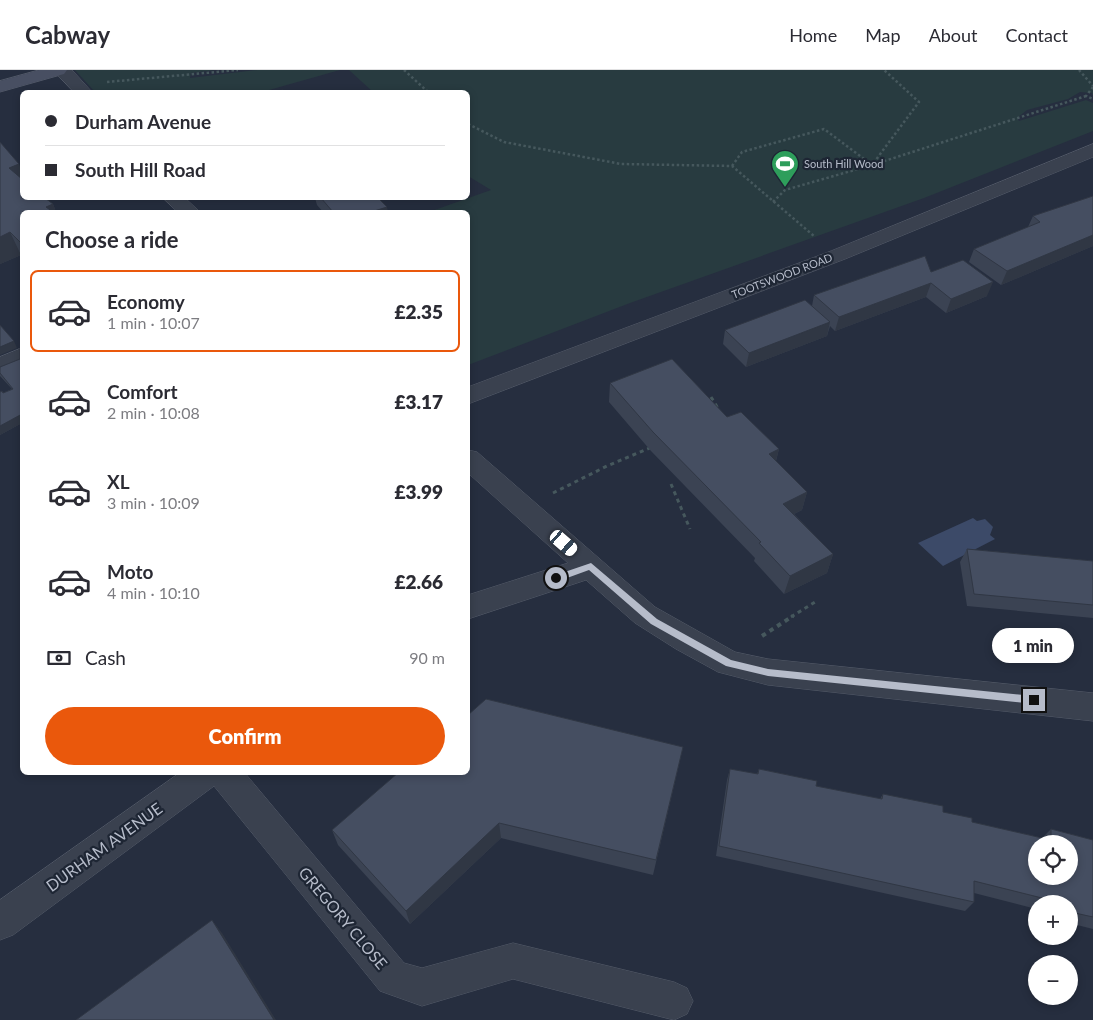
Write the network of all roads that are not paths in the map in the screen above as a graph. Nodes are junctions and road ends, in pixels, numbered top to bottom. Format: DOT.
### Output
graph roads {
  1 [pos="58,70"];
  2 [pos="62,70"];
  3 [pos="0,88"];
  4 [pos="80,89"];
  5 [pos="1093,150"];
  6 [pos="175,200"];
  7 [pos="187,210"];
  8 [pos="20,357"];
  9 [pos="0,366"];
  10 [pos="470,395"];
  11 [pos="470,460"];
  12 [pos="591,567"];
  13 [pos="470,606"];
  14 [pos="1093,706"];
  15 [pos="204,775"];
  16 [pos="225,775"];
  17 [pos="0,922"];
  18 [pos="674,1001"];
  1 -- 3 [label="main road"];
  2 -- 4 [label="street"];
  5 -- 10 [label="street, TOOTSWOOD ROAD"];
  6 -- 7 [label="street"];
  8 -- 9 [label="street"];
  11 -- 12 [label="street"];
  12 -- 13 [label="street"];
  12 -- 14 [label="street"];
  15 -- 17 [label="street, DURHAM AVENUE"];
  16 -- 18 [label="street, GREGORY CLOSE"];
}
